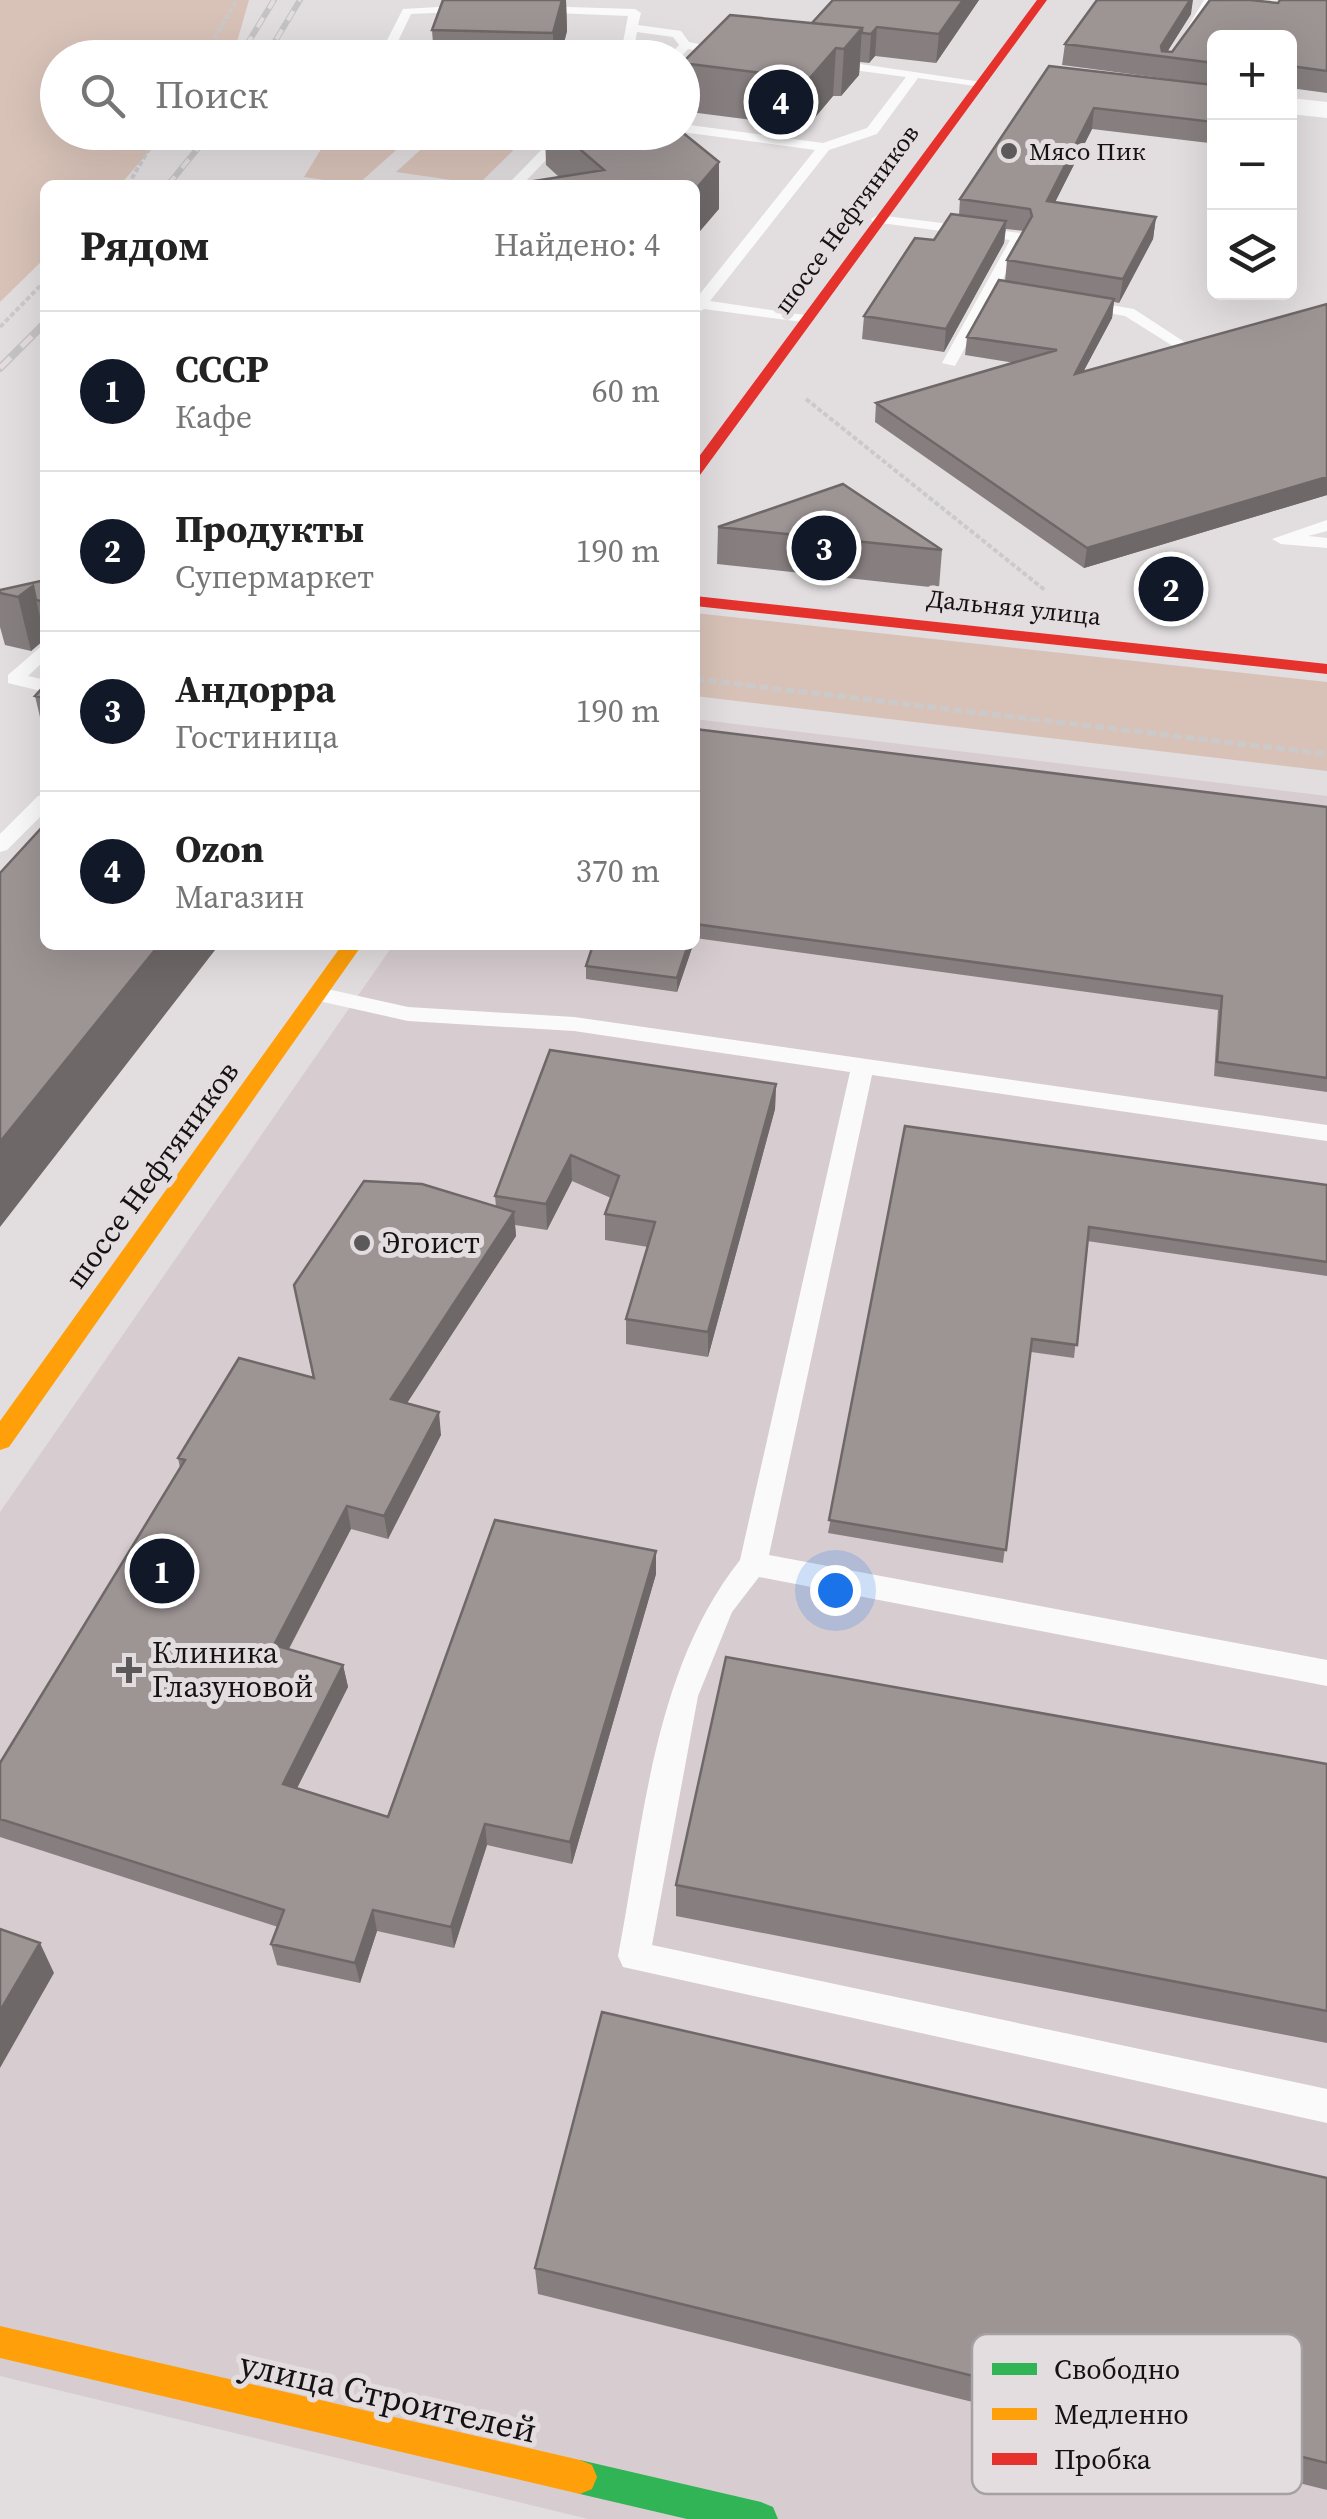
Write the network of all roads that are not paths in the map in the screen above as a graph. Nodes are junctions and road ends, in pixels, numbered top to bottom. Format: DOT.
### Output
graph roads {
  1 [pos="1042,0"];
  2 [pos="1210,0"];
  3 [pos="1268,0"];
  4 [pos="636,6"];
  5 [pos="1327,7"];
  6 [pos="485,9"];
  7 [pos="522,10"];
  8 [pos="632,28"];
  9 [pos="393,40"];
  10 [pos="630,40"];
  11 [pos="681,40"];
  12 [pos="700,48"];
  13 [pos="743,53"];
  14 [pos="1174,53"];
  15 [pos="820,62"];
  16 [pos="1028,72"];
  17 [pos="915,74"];
  18 [pos="988,75"];
  19 [pos="1297,107"];
  20 [pos="1327,110"];
  21 [pos="700,130"];
  22 [pos="824,147"];
  23 [pos="549,150"];
  24 [pos="519,180"];
  25 [pos="878,219"];
  26 [pos="991,289"];
  27 [pos="1008,292"];
  28 [pos="1060,300"];
  29 [pos="700,303"];
  30 [pos="700,307"];
  31 [pos="805,320"];
  32 [pos="1181,344"];
  33 [pos="950,363"];
  34 [pos="700,465"];
  35 [pos="1327,525"];
  36 [pos="1327,543"];
  37 [pos="700,601"];
  38 [pos="40,654"];
  39 [pos="1327,669"];
  40 [pos="40,686"];
  41 [pos="7,687"];
  42 [pos="40,805"];
  43 [pos="0,846"];
  44 [pos="349,950"];
  45 [pos="318,994"];
  46 [pos="864,1065"];
  47 [pos="1327,1133"];
  48 [pos="0,1440"];
  49 [pos="753,1564"];
  50 [pos="1327,1672"];
  51 [pos="1327,2106"];
  52 [pos="0,2342"];
  53 [pos="740,2517"];
  1 -- 18 [label="main road, шоссе Нефтяников"];
  2 -- 14 [label="lane"];
  3 -- 5 [label="lane"];
  4 -- 7 [label="lane"];
  4 -- 8 [label="lane"];
  6 -- 9 [label="lane"];
  8 -- 10 [label="lane"];
  8 -- 11 [label="lane"];
  12 -- 13 [label="lane"];
  15 -- 17 [label="lane"];
  16 -- 18 [label="main road"];
  17 -- 18 [label="lane"];
  17 -- 22 [label="lane"];
  18 -- 25 [label="main road, шоссе Нефтяников"];
  19 -- 20 [label="street"];
  21 -- 22 [label="lane"];
  22 -- 29 [label="lane"];
  23 -- 24 [label="lane"];
  25 -- 26 [label="lane"];
  25 -- 31 [label="main road, шоссе Нефтяников"];
  26 -- 27 [label="lane"];
  26 -- 33 [label="lane"];
  28 -- 32 [label="lane"];
  30 -- 31 [label="lane"];
  31 -- 34 [label="main road, шоссе Нефтяников"];
  35 -- 36 [label="lane"];
  37 -- 39 [label="main road, Дальняя улица"];
  38 -- 41 [label="lane"];
  40 -- 41 [label="lane"];
  42 -- 43 [label="lane"];
  44 -- 45 [label="main road, шоссе Нефтяников"];
  45 -- 46 [label="lane"];
  45 -- 48 [label="main road, шоссе Нефтяников"];
  46 -- 47 [label="lane"];
  46 -- 49 [label="lane"];
  49 -- 50 [label="lane"];
  49 -- 51 [label="lane"];
  52 -- 53 [label="main road, улица Строителей"];
}
